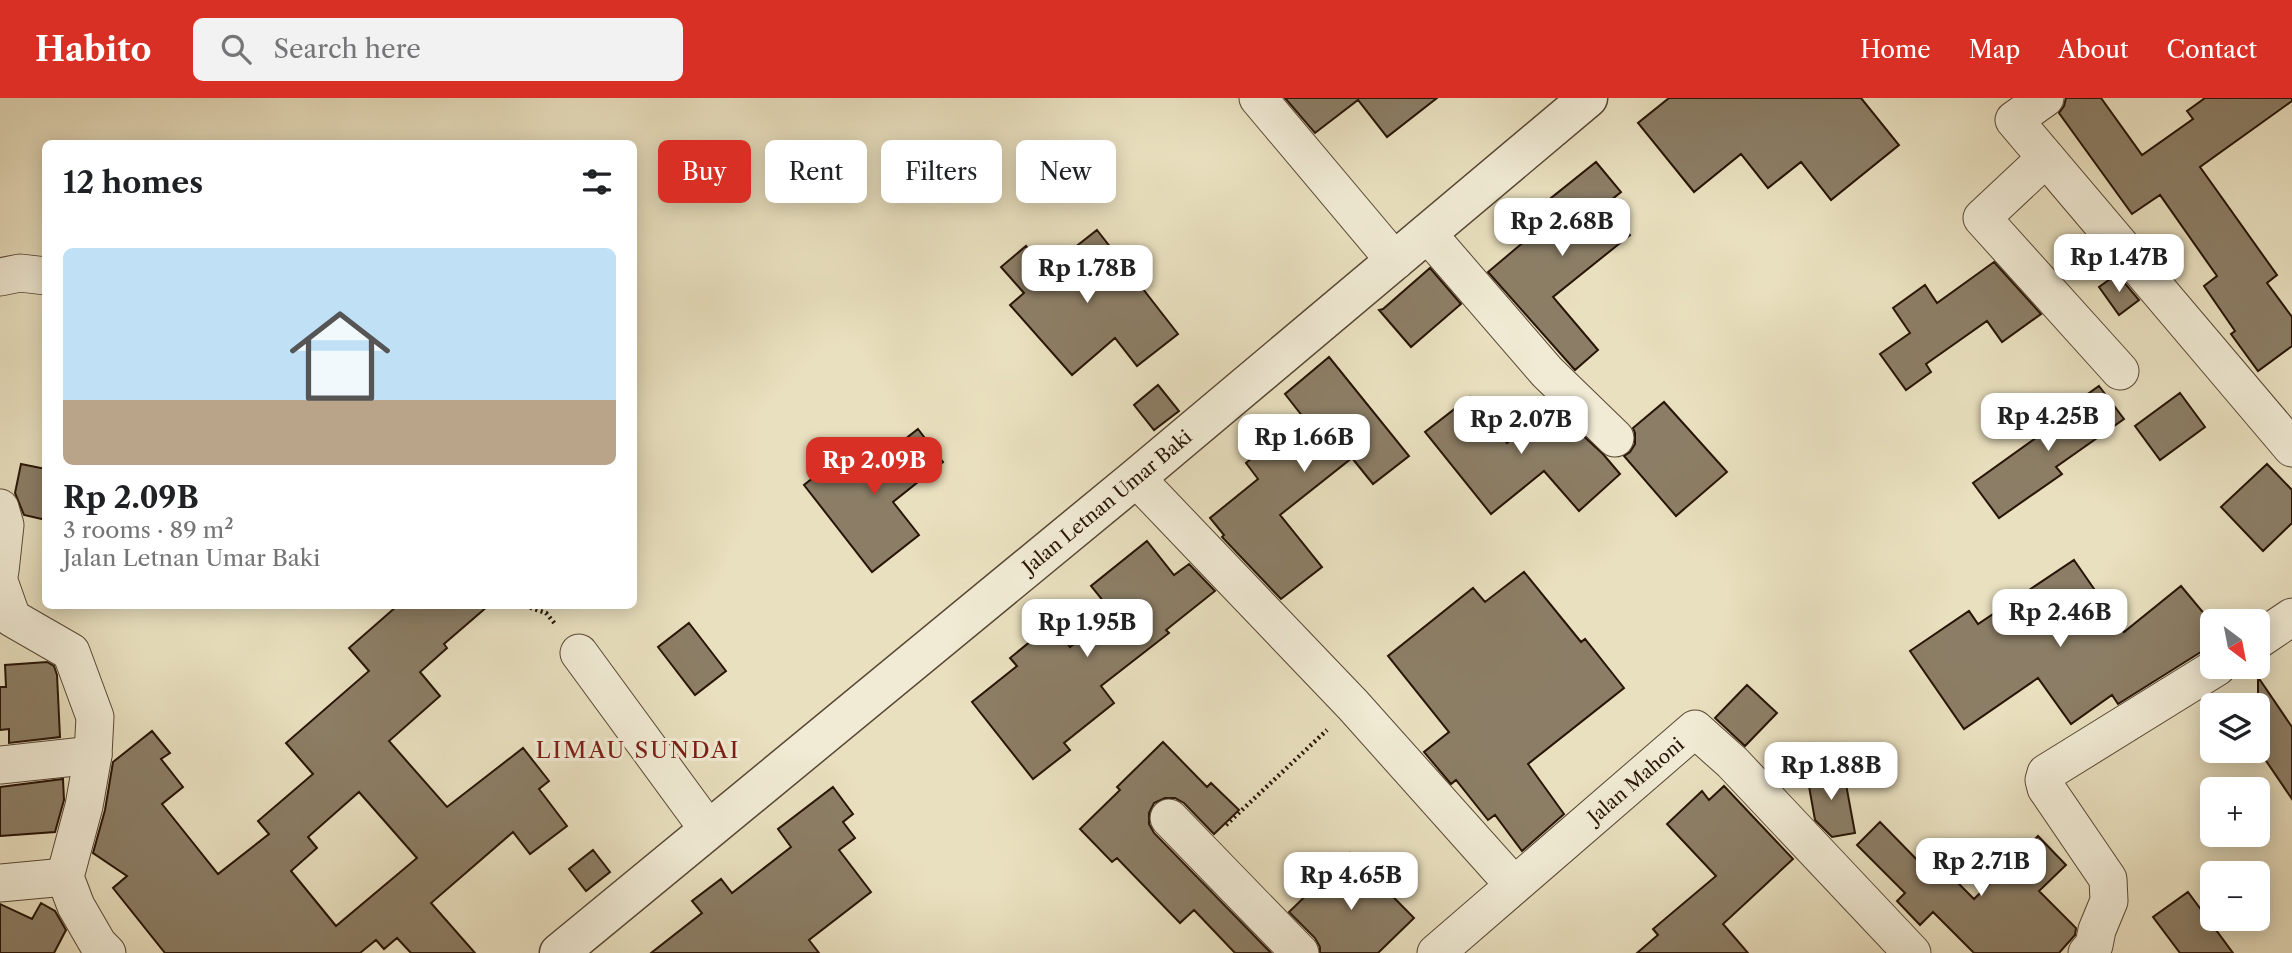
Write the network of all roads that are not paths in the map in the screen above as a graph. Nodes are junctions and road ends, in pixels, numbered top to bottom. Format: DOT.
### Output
graph roads {
  1 [pos="1258,98"];
  2 [pos="1588,98"];
  3 [pos="2045,98"];
  4 [pos="2005,109"];
  5 [pos="2046,158"];
  6 [pos="1427,233"];
  7 [pos="1395,261"];
  8 [pos="42,276"];
  9 [pos="0,277"];
  10 [pos="2120,371"];
  11 [pos="1615,438"];
  12 [pos="2292,448"];
  13 [pos="1136,478"];
  14 [pos="0,508"];
  15 [pos="0,571"];
  16 [pos="0,584"];
  17 [pos="2292,617"];
  18 [pos="2270,632"];
  19 [pos="579,653"];
  20 [pos="2200,678"];
  21 [pos="93,755"];
  22 [pos="0,765"];
  23 [pos="1169,818"];
  24 [pos="708,829"];
  25 [pos="65,877"];
  26 [pos="0,883"];
  27 [pos="1513,884"];
  28 [pos="107,953"];
  29 [pos="559,953"];
  30 [pos="1300,953"];
  31 [pos="1436,953"];
  32 [pos="1912,953"];
  33 [pos="2087,953"];
  1 -- 7 [label="street"];
  2 -- 6 [label="street, Jalan Letnan Umar Baki"];
  3 -- 4 [label="street"];
  4 -- 5 [label="street"];
  5 -- 10 [label="street"];
  5 -- 12 [label="street"];
  6 -- 7 [label="street, Jalan Letnan Umar Baki"];
  6 -- 11 [label="street"];
  7 -- 13 [label="street, Jalan Letnan Umar Baki"];
  8 -- 9 [label="street"];
  13 -- 24 [label="street, Jalan Letnan Umar Baki"];
  13 -- 27 [label="street"];
  14 -- 15 [label="street"];
  16 -- 21 [label="street"];
  17 -- 18 [label="street"];
  19 -- 24 [label="street"];
  20 -- 33 [label="street"];
  21 -- 22 [label="street"];
  21 -- 25 [label="street"];
  23 -- 30 [label="street"];
  24 -- 29 [label="street, Jalan Letnan Umar Baki"];
  25 -- 26 [label="street"];
  25 -- 28 [label="street"];
  27 -- 31 [label="street, Jalan Mahoni"];
  27 -- 32 [label="street, Jalan Mahoni"];
}
